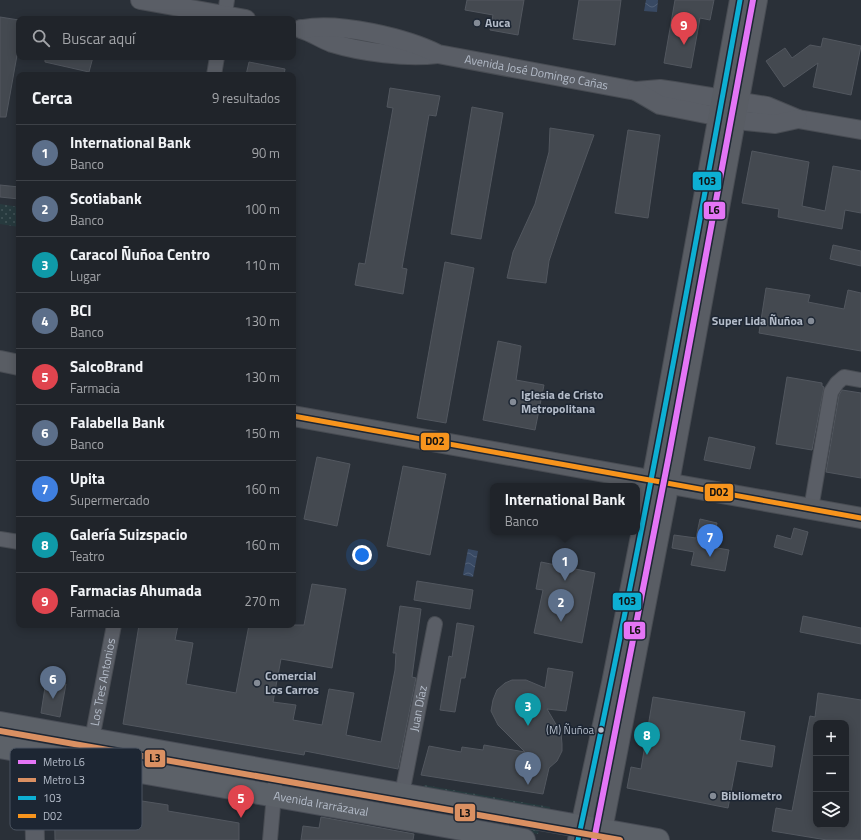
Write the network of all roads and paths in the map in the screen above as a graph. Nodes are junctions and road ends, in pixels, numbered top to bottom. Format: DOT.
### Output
graph roads {
  1 [pos="140,0"];
  2 [pos="740,0"];
  3 [pos="757,0"];
  4 [pos="225,11"];
  5 [pos="238,16"];
  6 [pos="298,28"];
  7 [pos="216,60"];
  8 [pos="214,72"];
  9 [pos="729,109"];
  10 [pos="861,130"];
  11 [pos="0,361"];
  12 [pos="16,364"];
  13 [pos="861,380"];
  14 [pos="296,417"];
  15 [pos="661,481"];
  16 [pos="811,508"];
  17 [pos="861,518"];
  18 [pos="0,539"];
  19 [pos="16,542"];
  20 [pos="435,624"];
  21 [pos="113,628"];
  22 [pos="0,723"];
  23 [pos="60,734"];
  24 [pos="92,739"];
  25 [pos="0,747"];
  26 [pos="37,748"];
  27 [pos="10,749"];
  28 [pos="142,772"];
  29 [pos="276,772"];
  30 [pos="402,794"];
  31 [pos="273,795"];
  32 [pos="35,830"];
  33 [pos="579,833"];
  34 [pos="601,835"];
  35 [pos="35,840"];
  36 [pos="270,840"];
  37 [pos="524,840"];
  38 [pos="658,840"];
  1 -- 4 [label="street"];
  2 -- 9 [label="main road"];
  3 -- 9 [label="main road"];
  4 -- 5 [label="street"];
  6 -- 9 [label="street, Avenida José Domingo Cañas"];
  7 -- 8 [label="street"];
  9 -- 10 [label="street, Avenida José Domingo Cañas"];
  9 -- 15 [label="main road"];
  11 -- 12 [label="main road"];
  13 -- 16 [label="street"];
  14 -- 15 [label="main road"];
  15 -- 16 [label="main road"];
  15 -- 33 [label="main road"];
  15 -- 34 [label="main road"];
  16 -- 17 [label="main road"];
  18 -- 19 [label="street"];
  20 -- 30 [label="street, Juan Díaz"];
  21 -- 24 [label="street, Los Tres Antonios"];
  22 -- 23 [label="main road, Avenida Irarrázaval"];
  23 -- 24 [label="main road, Avenida Irarrázaval"];
  23 -- 26 [label="main road"];
  24 -- 29 [label="main road, Avenida Irarrázaval"];
  25 -- 27 [label="main road, Avenida Irarrázaval"];
  28 -- 31 [label="main road, Avenida Irarrázaval"];
  29 -- 30 [label="main road, Avenida Irarrázaval"];
  29 -- 31 [label="street"];
  30 -- 33 [label="main road, Avenida Irarrázaval"];
  31 -- 36 [label="street"];
  31 -- 37 [label="main road, Avenida Irarrázaval"];
  32 -- 35 [label="street"];
  33 -- 34 [label="main road, Avenida Irarrázaval"];
  34 -- 38 [label="main road, Avenida Irarrázaval"];
}
